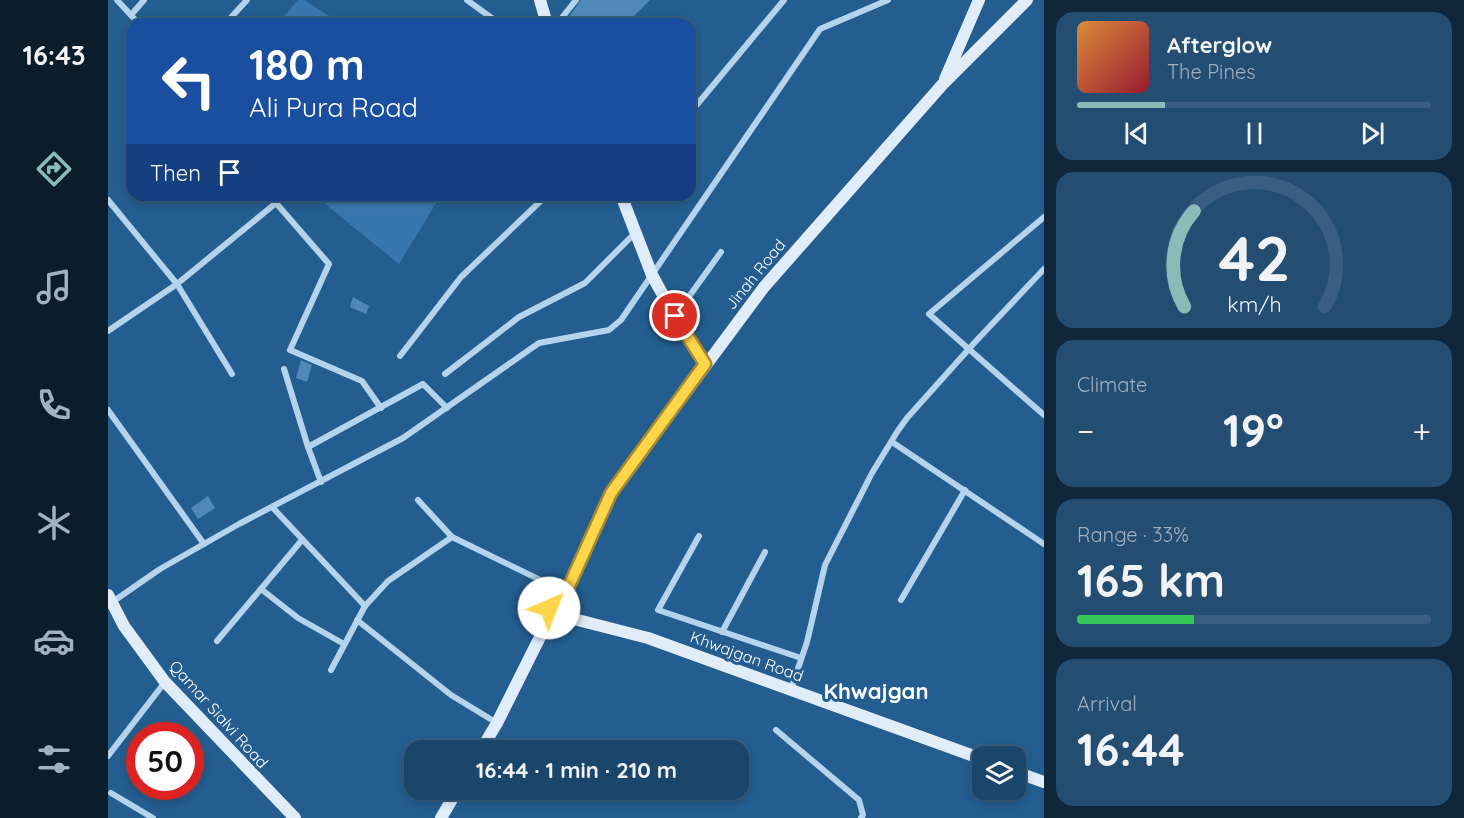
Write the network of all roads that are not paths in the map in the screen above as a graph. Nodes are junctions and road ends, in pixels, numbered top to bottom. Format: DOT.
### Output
graph roads {
  1 [pos="117,0"];
  2 [pos="144,0"];
  3 [pos="247,0"];
  4 [pos="467,0"];
  5 [pos="540,0"];
  6 [pos="576,0"];
  7 [pos="784,0"];
  8 [pos="888,0"];
  9 [pos="979,0"];
  10 [pos="1027,0"];
  11 [pos="131,15"];
  12 [pos="134,18"];
  13 [pos="230,18"];
  14 [pos="492,18"];
  15 [pos="545,18"];
  16 [pos="562,18"];
  17 [pos="942,85"];
  18 [pos="696,106"];
  19 [pos="108,200"];
  20 [pos="541,201"];
  21 [pos="624,201"];
  22 [pos="1044,217"];
  23 [pos="637,231"];
  24 [pos="721,252"];
  25 [pos="1044,269"];
  26 [pos="652,274"];
  27 [pos="177,284"];
  28 [pos="675,316"];
  29 [pos="108,331"];
  30 [pos="969,348"];
  31 [pos="400,356"];
  32 [pos="705,364"];
  33 [pos="284,369"];
  34 [pos="232,374"];
  35 [pos="445,374"];
  36 [pos="1044,402"];
  37 [pos="381,408"];
  38 [pos="447,408"];
  39 [pos="1037,409"];
  40 [pos="108,410"];
  41 [pos="1044,415"];
  42 [pos="892,442"];
  43 [pos="308,447"];
  44 [pos="321,482"];
  45 [pos="965,490"];
  46 [pos="418,500"];
  47 [pos="273,508"];
  48 [pos="699,536"];
  49 [pos="452,537"];
  50 [pos="302,540"];
  51 [pos="1044,543"];
  52 [pos="204,544"];
  53 [pos="765,552"];
  54 [pos="261,589"];
  55 [pos="566,592"];
  56 [pos="901,600"];
  57 [pos="109,601"];
  58 [pos="364,606"];
  59 [pos="563,611"];
  60 [pos="357,620"];
  61 [pos="722,632"];
  62 [pos="218,641"];
  63 [pos="344,644"];
  64 [pos="801,658"];
  65 [pos="331,670"];
  66 [pos="165,682"];
  67 [pos="790,690"];
  68 [pos="497,723"];
  69 [pos="777,730"];
  70 [pos="487,740"];
  71 [pos="972,755"];
  72 [pos="108,756"];
  73 [pos="1026,776"];
  74 [pos="1044,782"];
  75 [pos="111,793"];
  76 [pos="452,800"];
  77 [pos="153,818"];
  78 [pos="295,818"];
  79 [pos="441,818"];
  80 [pos="861,818"];
  1 -- 11 [label="street"];
  2 -- 11 [label="street"];
  3 -- 13 [label="street"];
  4 -- 14 [label="street"];
  5 -- 15 [label="street"];
  6 -- 16 [label="street"];
  7 -- 18 [label="street"];
  8 -- 26 [label="street"];
  9 -- 17 [label="street"];
  10 -- 17 [label="street, Jinah Road"];
  11 -- 12 [label="street"];
  17 -- 32 [label="street, Jinah Road"];
  19 -- 27 [label="street"];
  20 -- 31 [label="street"];
  21 -- 23 [label="street"];
  22 -- 30 [label="street"];
  23 -- 26 [label="street"];
  23 -- 35 [label="street"];
  24 -- 28 [label="street"];
  25 -- 30 [label="street"];
  26 -- 28 [label="street"];
  26 -- 38 [label="street"];
  27 -- 29 [label="street"];
  27 -- 34 [label="street"];
  27 -- 37 [label="street"];
  28 -- 32 [label="street"];
  30 -- 39 [label="street"];
  30 -- 42 [label="street"];
  32 -- 55 [label="street, Jinah Road"];
  33 -- 43 [label="street"];
  36 -- 39 [label="street"];
  37 -- 38 [label="street"];
  37 -- 43 [label="street"];
  38 -- 44 [label="street"];
  39 -- 41 [label="street"];
  40 -- 52 [label="street"];
  42 -- 45 [label="street"];
  42 -- 64 [label="street"];
  43 -- 44 [label="street"];
  44 -- 47 [label="street"];
  45 -- 51 [label="street"];
  45 -- 56 [label="street"];
  46 -- 49 [label="street"];
  47 -- 50 [label="street"];
  47 -- 52 [label="street"];
  48 -- 61 [label="street"];
  49 -- 55 [label="street"];
  49 -- 58 [label="street"];
  50 -- 54 [label="street"];
  50 -- 58 [label="street"];
  52 -- 57 [label="street"];
  53 -- 61 [label="street"];
  54 -- 62 [label="street"];
  54 -- 63 [label="street"];
  55 -- 59 [label="street, Jinah Road"];
  57 -- 66 [label="street, Qamar Sialvi Road"];
  58 -- 60 [label="street"];
  59 -- 67 [label="street, Khwajgan Road"];
  59 -- 68 [label="street"];
  60 -- 63 [label="street"];
  60 -- 68 [label="street"];
  61 -- 64 [label="street"];
  63 -- 65 [label="street"];
  64 -- 67 [label="street"];
  66 -- 72 [label="street"];
  66 -- 78 [label="street, Qamar Sialvi Road"];
  67 -- 71 [label="street, Khwajgan Road"];
  68 -- 70 [label="street"];
  69 -- 80 [label="street"];
  73 -- 74 [label="street"];
  75 -- 77 [label="street"];
  76 -- 79 [label="street"];
}
